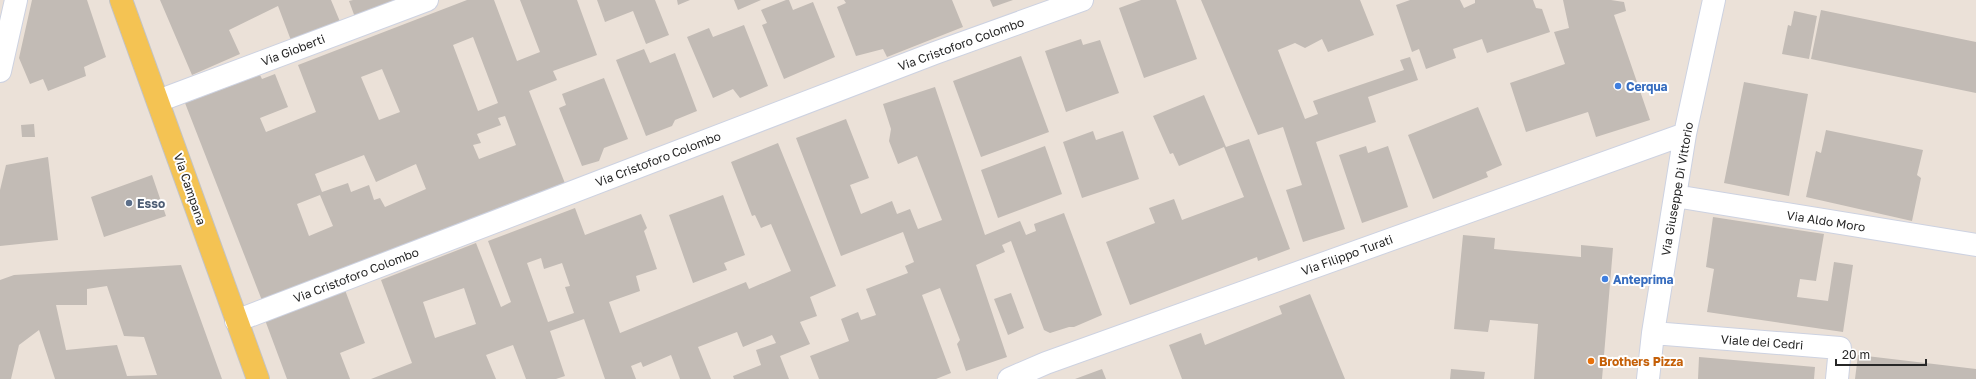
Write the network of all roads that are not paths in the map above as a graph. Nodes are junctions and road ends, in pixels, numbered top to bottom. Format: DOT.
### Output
graph roads {
  1 [pos="16,0"];
  2 [pos="121,0"];
  3 [pos="427,0"];
  4 [pos="1082,0"];
  5 [pos="1714,0"];
  6 [pos="0,71"];
  7 [pos="158,101"];
  8 [pos="1685,134"];
  9 [pos="1675,196"];
  10 [pos="1976,246"];
  11 [pos="236,321"];
  12 [pos="1653,333"];
  13 [pos="258,379"];
  14 [pos="1009,379"];
  15 [pos="1648,379"];
  16 [pos="1838,379"];
  1 -- 6 [label="street"];
  2 -- 7 [label="main road, Via Campana"];
  3 -- 7 [label="street, Via Gioberti"];
  4 -- 11 [label="street, Via Cristoforo Colombo"];
  5 -- 8 [label="street, Via Giuseppe Di Vittorio"];
  7 -- 11 [label="main road, Via Campana"];
  8 -- 9 [label="street, Via Giuseppe Di Vittorio"];
  8 -- 14 [label="street, Via Filippo Turati"];
  9 -- 10 [label="street, Via Aldo Moro"];
  9 -- 12 [label="street, Via Giuseppe Di Vittorio"];
  11 -- 13 [label="main road, Via Campana"];
  12 -- 15 [label="street, Via Giuseppe Di Vittorio"];
  12 -- 16 [label="street, Viale dei Cedri"];
}
